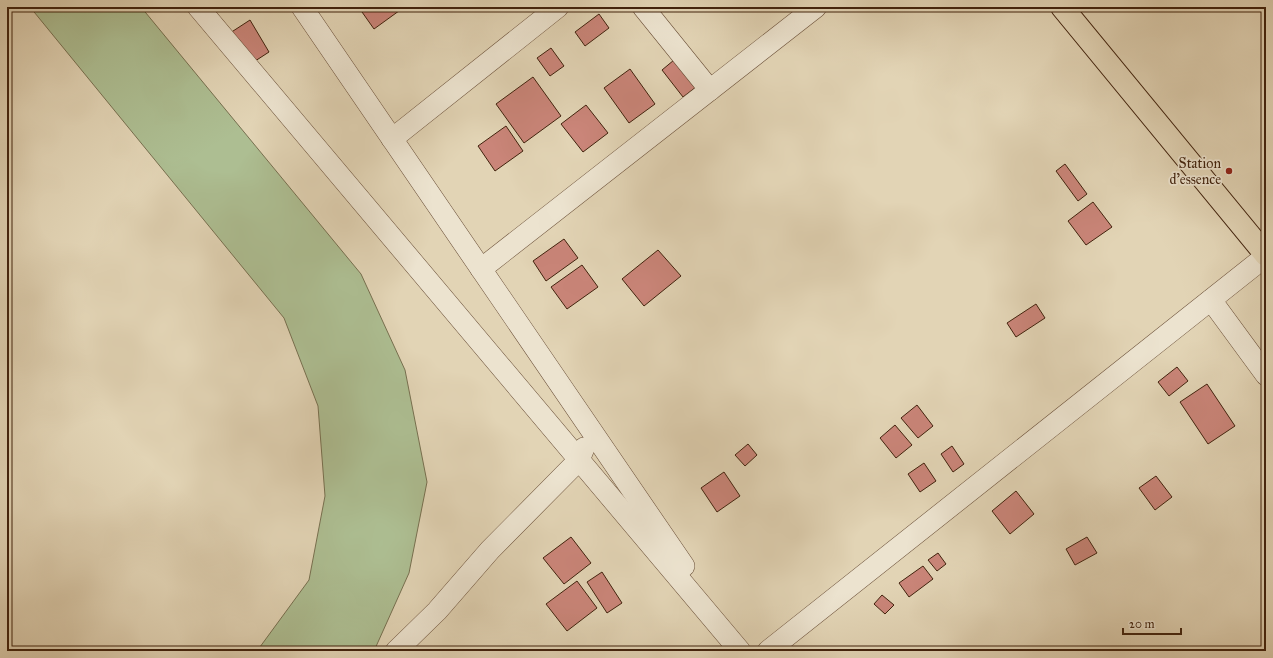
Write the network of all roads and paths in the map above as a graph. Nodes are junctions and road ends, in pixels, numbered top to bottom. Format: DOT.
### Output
graph roads {
  1 [pos="198,7"];
  2 [pos="302,7"];
  3 [pos="558,7"];
  4 [pos="643,7"];
  5 [pos="816,7"];
  6 [pos="1062,7"];
  7 [pos="710,90"];
  8 [pos="392,139"];
  9 [pos="1266,255"];
  10 [pos="481,269"];
  11 [pos="1211,300"];
  12 [pos="1266,375"];
  13 [pos="591,431"];
  14 [pos="579,460"];
  15 [pos="396,651"];
  16 [pos="741,651"];
  17 [pos="768,651"];
  1 -- 14 [label="street"];
  2 -- 8 [label="street"];
  3 -- 8 [label="street"];
  4 -- 7 [label="street"];
  5 -- 7 [label="street"];
  6 -- 9 [label="highway"];
  7 -- 10 [label="street"];
  8 -- 10 [label="street"];
  9 -- 11 [label="street"];
  10 -- 13 [label="street"];
  11 -- 12 [label="street"];
  11 -- 17 [label="street"];
  13 -- 14 [label="street"];
  13 -- 16 [label="street"];
  14 -- 15 [label="street"];
  14 -- 16 [label="street"];
}
